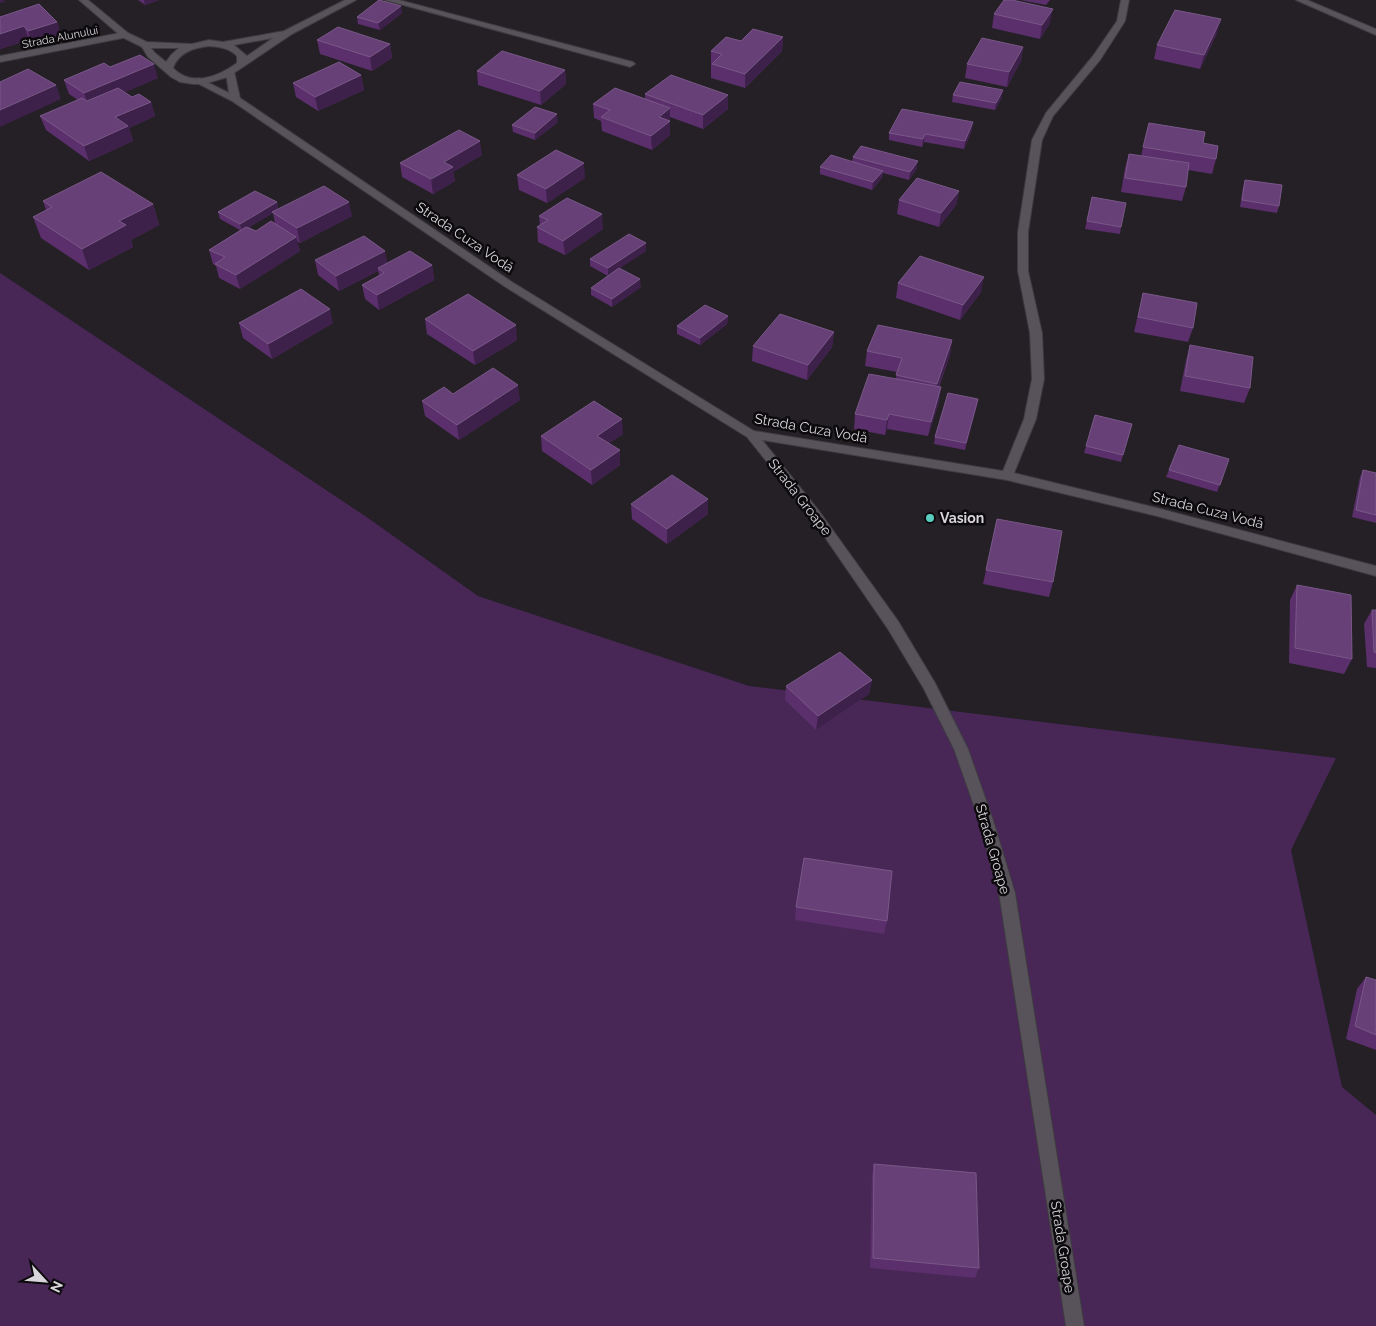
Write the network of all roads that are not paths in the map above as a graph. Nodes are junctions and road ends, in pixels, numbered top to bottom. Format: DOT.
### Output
graph roads {
  1 [pos="83,0"];
  2 [pos="352,0"];
  3 [pos="389,0"];
  4 [pos="1125,0"];
  5 [pos="1300,0"];
  6 [pos="289,32"];
  7 [pos="1376,32"];
  8 [pos="124,35"];
  9 [pos="145,44"];
  10 [pos="225,44"];
  11 [pos="192,46"];
  12 [pos="0,59"];
  13 [pos="242,64"];
  14 [pos="630,64"];
  15 [pos="168,68"];
  16 [pos="231,73"];
  17 [pos="198,81"];
  18 [pos="235,99"];
  19 [pos="751,434"];
  20 [pos="1007,476"];
  21 [pos="1376,571"];
  22 [pos="1076,1326"];
  1 -- 8 [label="street"];
  2 -- 6 [label="street"];
  3 -- 14 [label="street"];
  4 -- 20 [label="street"];
  5 -- 7 [label="street"];
  6 -- 10 [label="street"];
  6 -- 13 [label="street"];
  8 -- 9 [label="street"];
  8 -- 12 [label="street, Strada Alunului"];
  9 -- 11 [label="street"];
  9 -- 15 [label="street"];
  10 -- 11 [label="street"];
  10 -- 13 [label="street"];
  11 -- 15 [label="street"];
  13 -- 16 [label="street"];
  15 -- 17 [label="street"];
  16 -- 17 [label="street"];
  16 -- 18 [label="street"];
  17 -- 18 [label="street, Strada Cuza Vodă"];
  18 -- 19 [label="street, Strada Cuza Vodă"];
  19 -- 20 [label="street, Strada Cuza Vodă"];
  19 -- 22 [label="street, Strada Groape"];
  20 -- 21 [label="street, Strada Cuza Vodă"];
}
